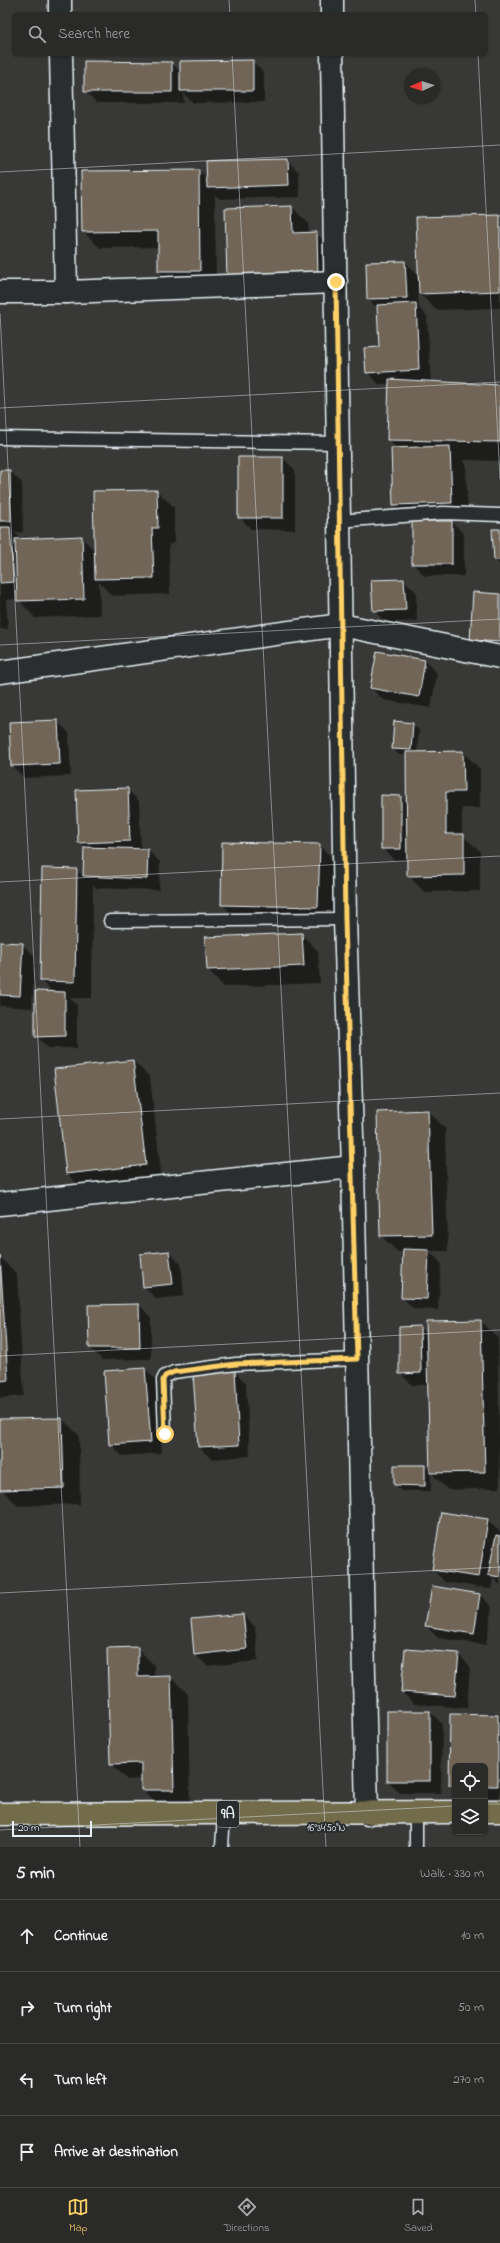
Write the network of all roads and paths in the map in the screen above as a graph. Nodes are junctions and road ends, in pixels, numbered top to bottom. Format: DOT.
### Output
graph roads {
  1 [pos="60,0"];
  2 [pos="332,0"];
  3 [pos="60,12"];
  4 [pos="332,12"];
  5 [pos="61,56"];
  6 [pos="332,56"];
  7 [pos="336,282"];
  8 [pos="0,292"];
  9 [pos="66,292"];
  10 [pos="0,438"];
  11 [pos="338,443"];
  12 [pos="500,515"];
  13 [pos="338,521"];
  14 [pos="341,625"];
  15 [pos="500,657"];
  16 [pos="0,672"];
  17 [pos="345,919"];
  18 [pos="110,921"];
  19 [pos="353,1168"];
  20 [pos="0,1204"];
  21 [pos="357,1359"];
  22 [pos="165,1434"];
  23 [pos="500,1811"];
  24 [pos="452,1812"];
  25 [pos="488,1812"];
  26 [pos="416,1813"];
  27 [pos="0,1814"];
  28 [pos="224,1814"];
  29 [pos="367,1814"];
  30 [pos="222,1847"];
  31 [pos="416,1847"];
  1 -- 3 [label="street"];
  2 -- 4 [label="street"];
  5 -- 9 [label="street"];
  6 -- 7 [label="street"];
  7 -- 9 [label="street"];
  7 -- 11 [label="street"];
  8 -- 9 [label="street"];
  10 -- 11 [label="lane"];
  11 -- 13 [label="street"];
  12 -- 13 [label="lane"];
  13 -- 14 [label="street"];
  14 -- 15 [label="street"];
  14 -- 16 [label="street"];
  14 -- 17 [label="street"];
  17 -- 18 [label="lane"];
  17 -- 19 [label="street"];
  19 -- 20 [label="street"];
  19 -- 21 [label="street"];
  21 -- 22 [label="lane"];
  21 -- 29 [label="street"];
  23 -- 25 [label="main road"];
  24 -- 26 [label="main road, 9A"];
  26 -- 29 [label="main road, 9A"];
  26 -- 31 [label="lane"];
  27 -- 28 [label="main road, 9A"];
  28 -- 29 [label="main road, 9A"];
  28 -- 30 [label="lane"];
}
